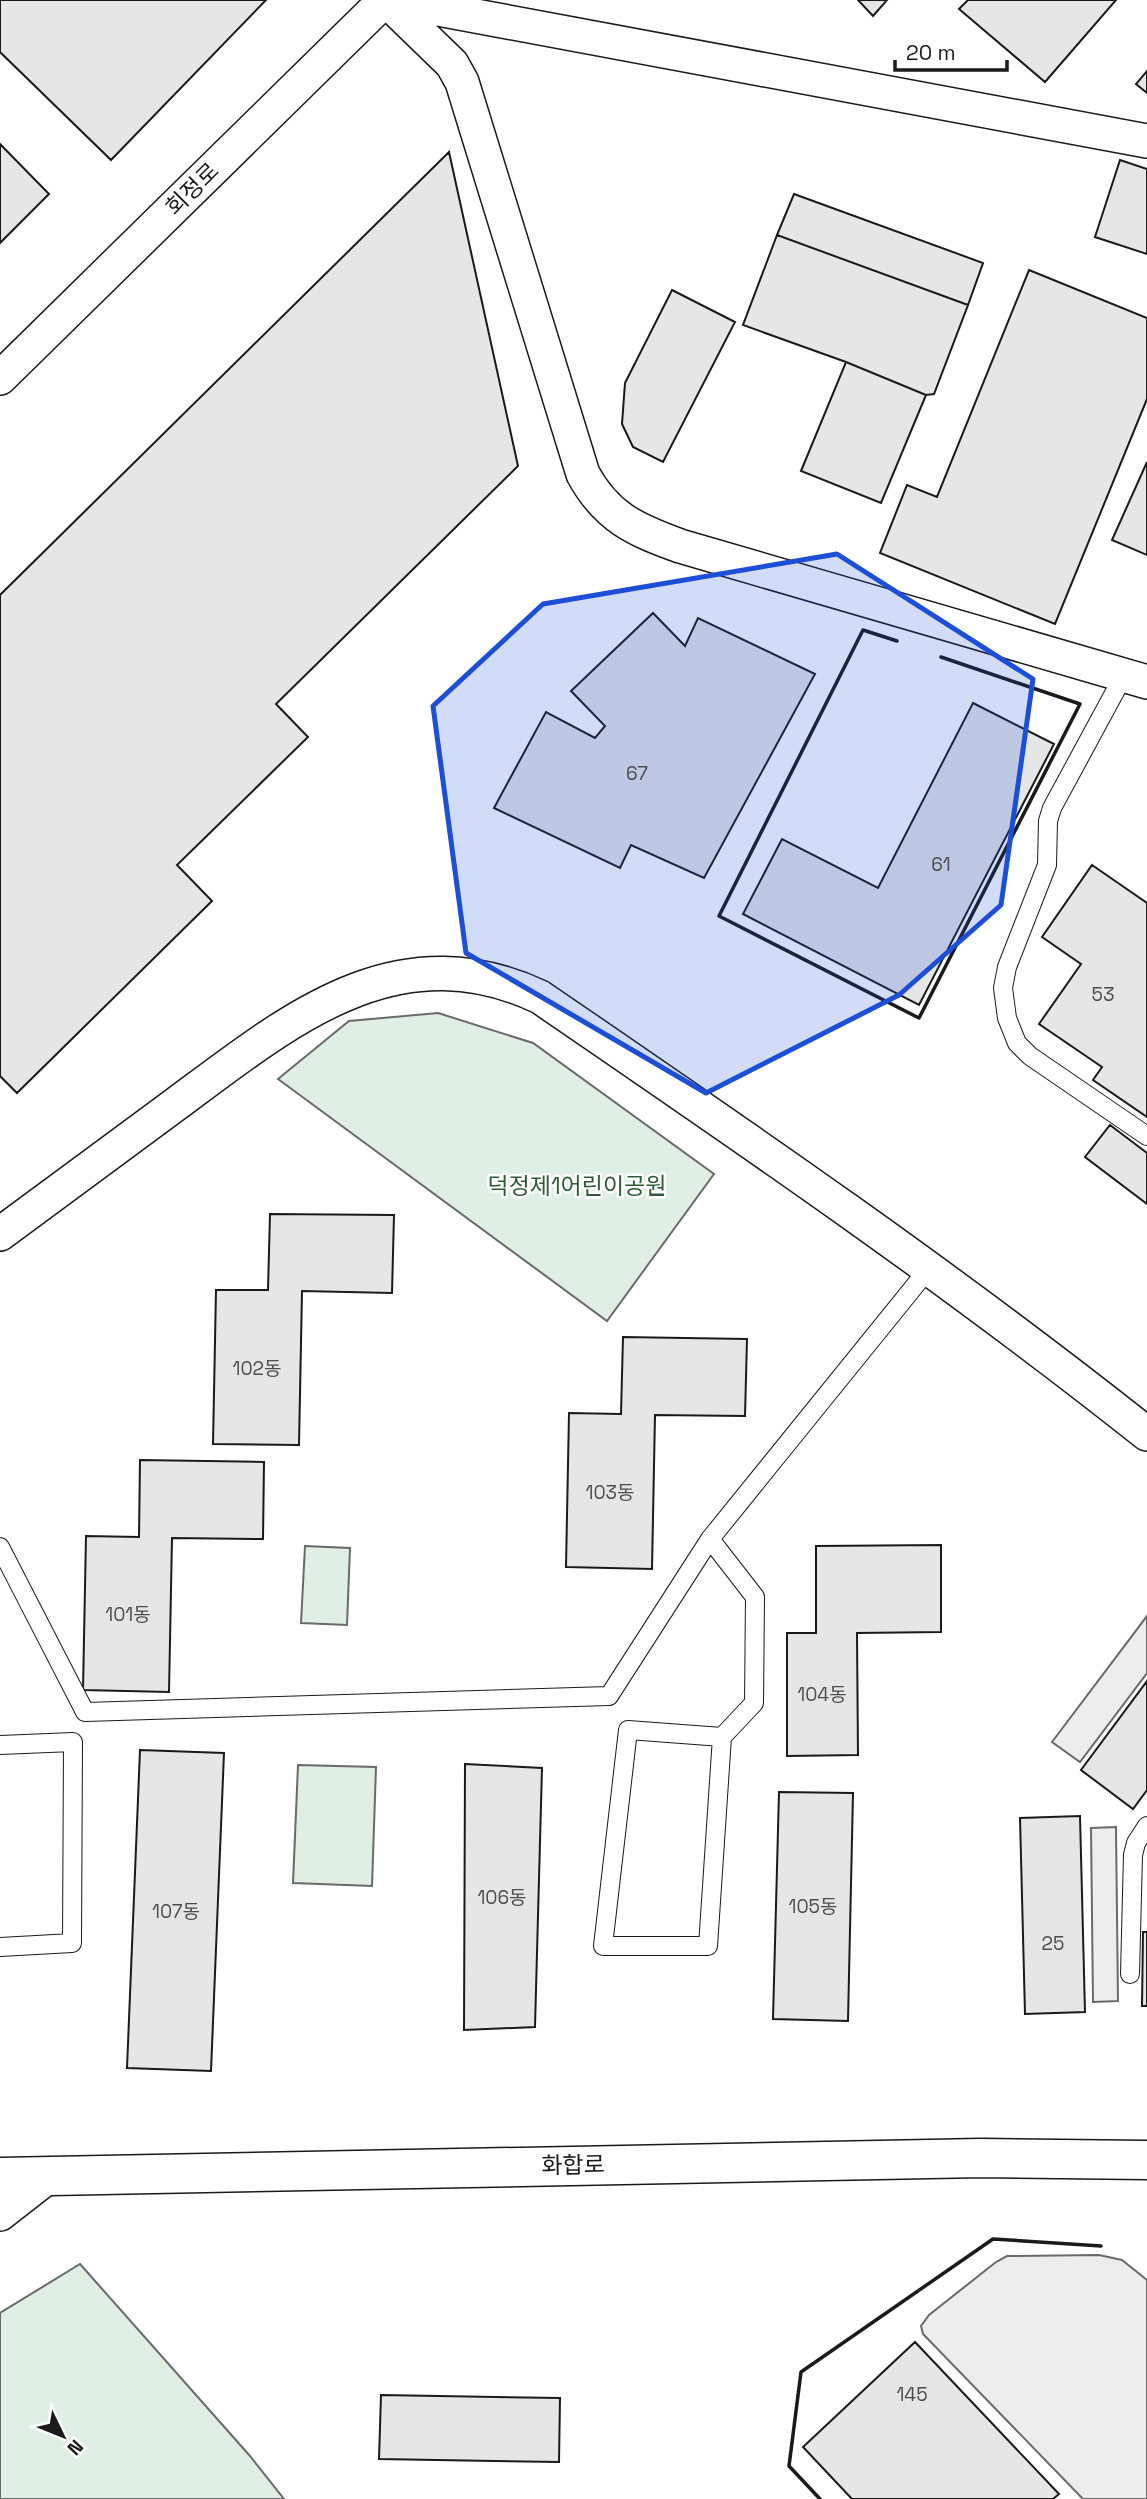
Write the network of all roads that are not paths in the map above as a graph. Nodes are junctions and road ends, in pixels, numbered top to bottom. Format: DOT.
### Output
graph roads {
  1 [pos="387,0"];
  2 [pos="1147,141"];
  3 [pos="0,378"];
  4 [pos="1136,678"];
  5 [pos="1147,1136"];
  6 [pos="0,1234"];
  7 [pos="930,1267"];
  8 [pos="1147,1434"];
  9 [pos="710,1539"];
  10 [pos="0,1547"];
  11 [pos="722,1737"];
  12 [pos="0,1745"];
  13 [pos="1147,1826"];
  14 [pos="0,1947"];
  15 [pos="1130,1973"];
  16 [pos="1147,2160"];
  17 [pos="50,2175"];
  18 [pos="0,2177"];
  19 [pos="0,2214"];
  1 -- 2 [label="street"];
  1 -- 3 [label="street, 회정로"];
  1 -- 4 [label="street"];
  4 -- 5 [label="lane"];
  6 -- 7 [label="street"];
  7 -- 8 [label="street"];
  7 -- 9 [label="lane"];
  9 -- 10 [label="lane"];
  9 -- 11 [label="lane"];
  11 -- 11 [label="lane"];
  12 -- 14 [label="lane"];
  13 -- 15 [label="lane"];
  16 -- 17 [label="main road, 화합로"];
  17 -- 18 [label="main road, 화합로"];
  17 -- 19 [label="street"];
}
